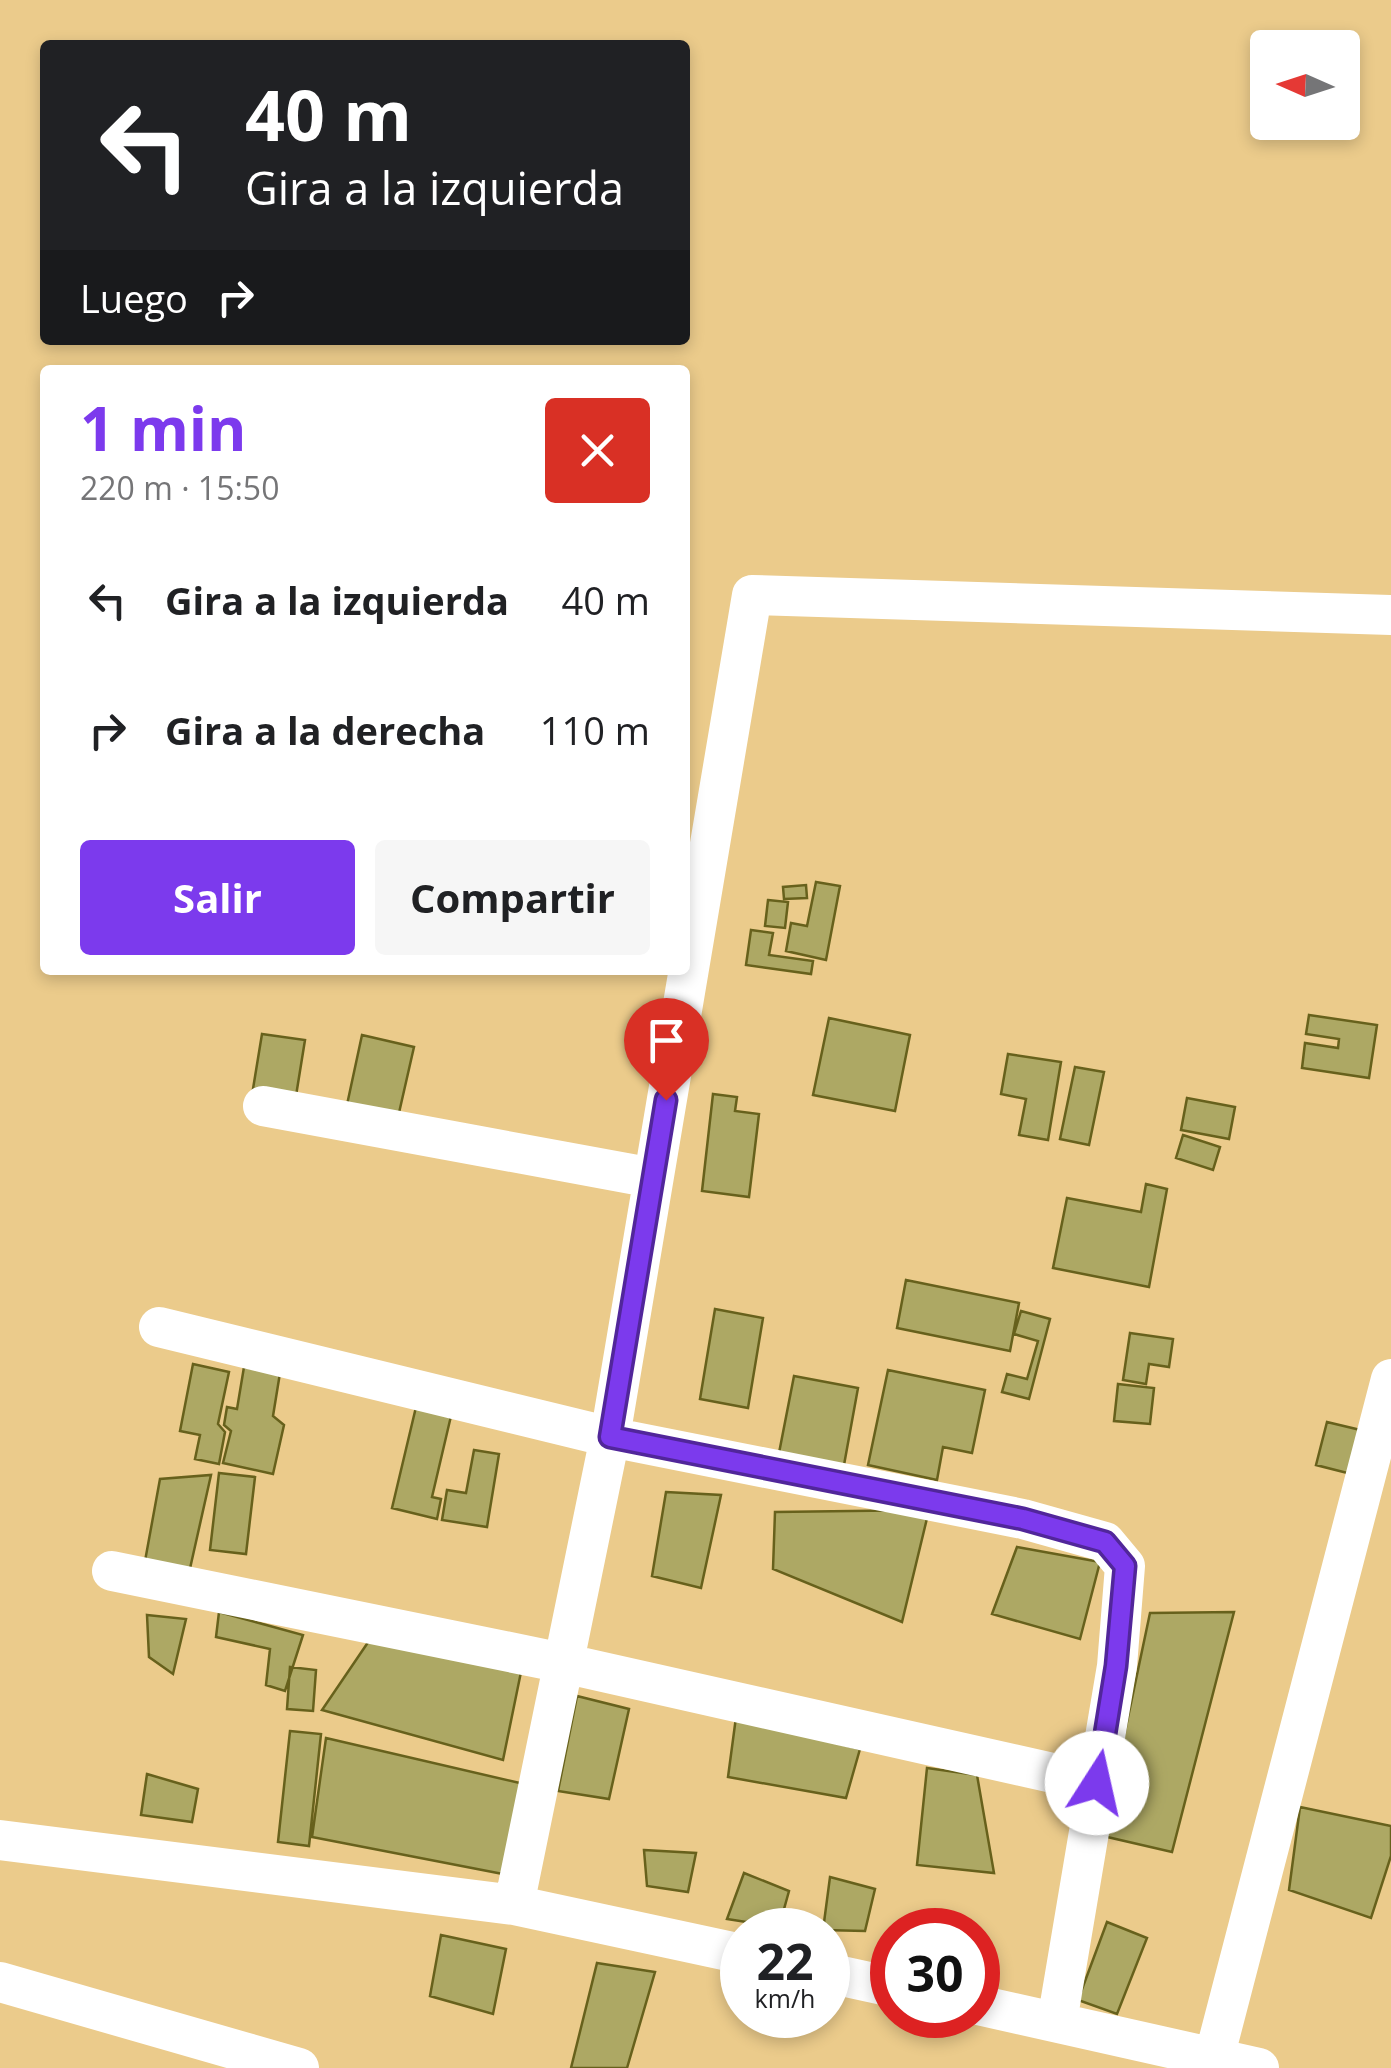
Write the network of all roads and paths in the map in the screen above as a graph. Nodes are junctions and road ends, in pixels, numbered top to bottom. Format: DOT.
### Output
graph roads {
  1 [pos="1391,615"];
  2 [pos="690,960"];
  3 [pos="687,975"];
  4 [pos="264,1106"];
  5 [pos="653,1178"];
  6 [pos="160,1327"];
  7 [pos="1391,1378"];
  8 [pos="610,1437"];
  9 [pos="112,1571"];
  10 [pos="563,1662"];
  11 [pos="1097,1783"];
  12 [pos="0,1840"];
  13 [pos="514,1905"];
  14 [pos="720,1949"];
  15 [pos="0,1982"];
  16 [pos="1000,2010"];
  17 [pos="1057,2022"];
  18 [pos="1214,2058"];
  19 [pos="299,2068"];
  20 [pos="1259,2068"];
  1 -- 2 [label="street"];
  3 -- 5 [label="street"];
  4 -- 5 [label="street"];
  5 -- 8 [label="street"];
  6 -- 8 [label="street"];
  7 -- 18 [label="street"];
  8 -- 10 [label="street"];
  8 -- 11 [label="street"];
  9 -- 10 [label="street"];
  10 -- 11 [label="street"];
  10 -- 13 [label="street"];
  11 -- 17 [label="street"];
  12 -- 13 [label="street"];
  13 -- 14 [label="street"];
  15 -- 19 [label="street"];
  16 -- 17 [label="street"];
  17 -- 18 [label="street"];
  18 -- 20 [label="street"];
}
